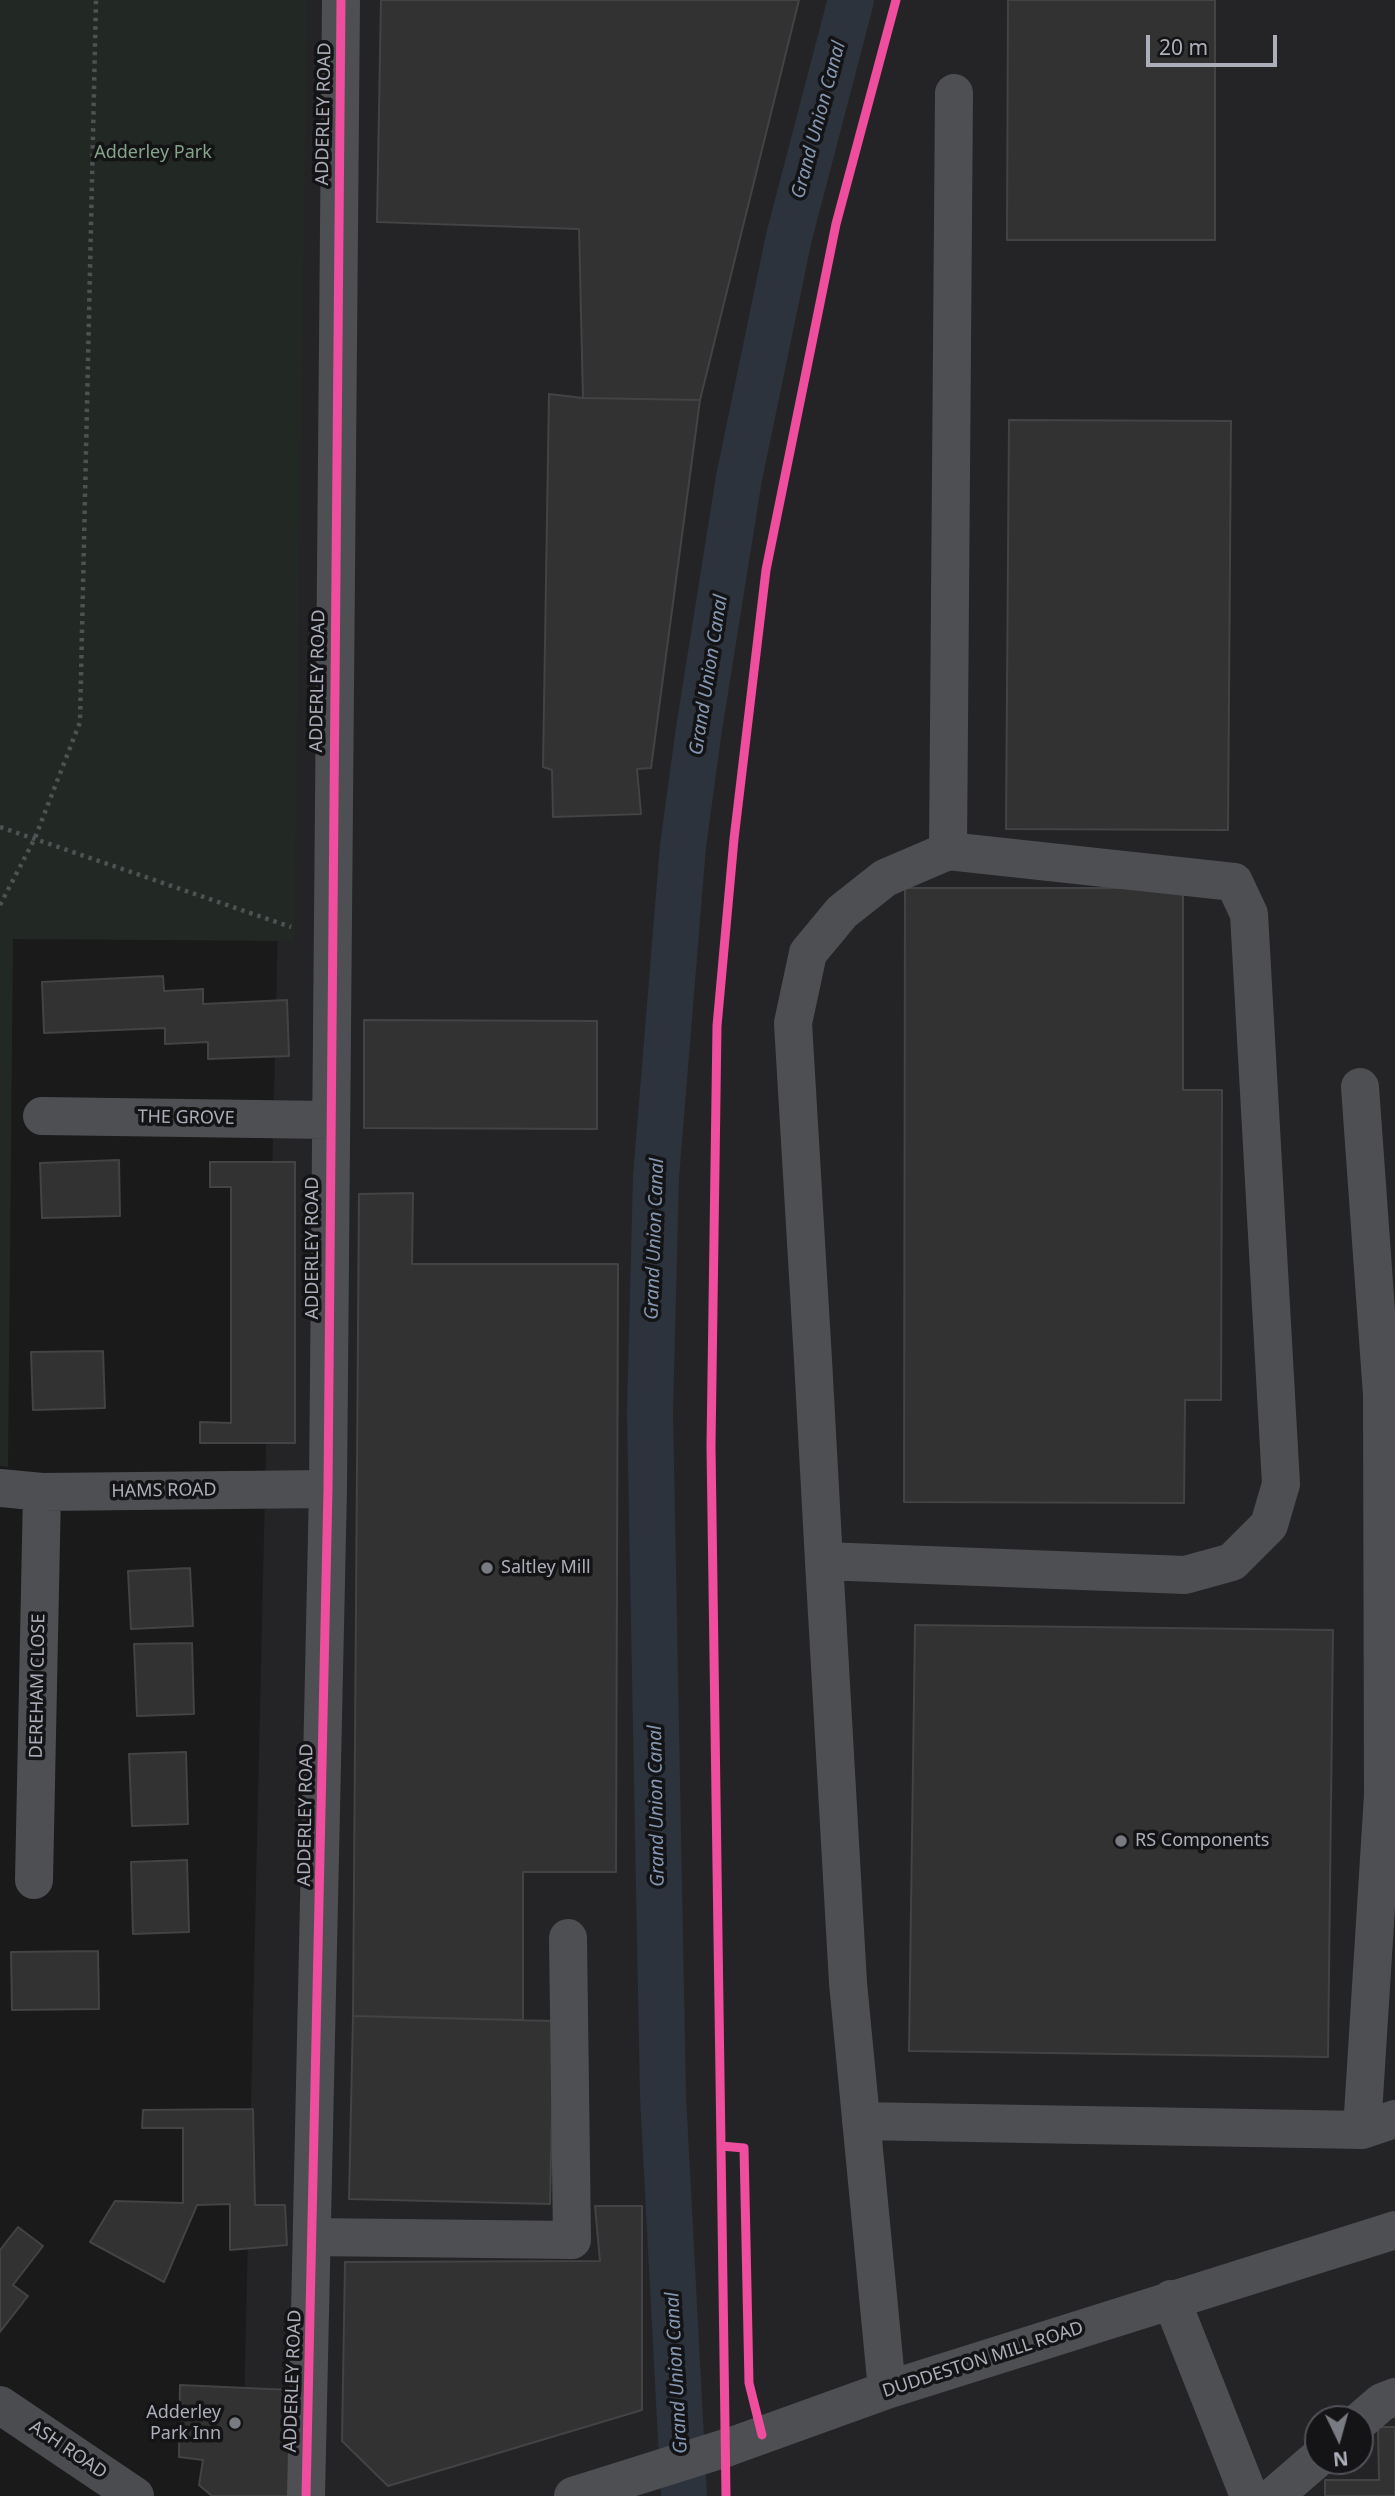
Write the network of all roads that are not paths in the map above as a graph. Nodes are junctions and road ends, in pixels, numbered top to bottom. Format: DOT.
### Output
graph roads {
  1 [pos="341,0"];
  2 [pos="954,93"];
  3 [pos="948,851"];
  4 [pos="1360,1087"];
  5 [pos="42,1116"];
  6 [pos="330,1119"];
  7 [pos="0,1488"];
  8 [pos="328,1489"];
  9 [pos="42,1492"];
  10 [pos="824,1561"];
  11 [pos="34,1880"];
  12 [pos="568,1938"];
  13 [pos="861,2121"];
  14 [pos="1378,2124"];
  15 [pos="1395,2230"];
  16 [pos="313,2237"];
  17 [pos="1171,2299"];
  18 [pos="887,2390"];
  19 [pos="1395,2397"];
  20 [pos="0,2404"];
  21 [pos="1374,2409"];
  22 [pos="1304,2470"];
  23 [pos="135,2496"];
  24 [pos="306,2496"];
  25 [pos="573,2496"];
  26 [pos="1249,2496"];
  27 [pos="1274,2496"];
  1 -- 6 [label="street, ADDERLEY ROAD"];
  2 -- 3 [label="street"];
  3 -- 10 [label="street"];
  3 -- 10 [label="street"];
  4 -- 14 [label="street"];
  5 -- 6 [label="street, THE GROVE"];
  6 -- 8 [label="street, ADDERLEY ROAD"];
  7 -- 9 [label="street, HAMS ROAD"];
  8 -- 9 [label="street, HAMS ROAD"];
  8 -- 16 [label="street, ADDERLEY ROAD"];
  9 -- 11 [label="street, DEREHAM CLOSE"];
  10 -- 13 [label="street"];
  12 -- 16 [label="street"];
  13 -- 14 [label="street"];
  13 -- 18 [label="street"];
  15 -- 17 [label="street, DUDDESTON MILL ROAD"];
  16 -- 24 [label="street, ADDERLEY ROAD"];
  17 -- 18 [label="street, DUDDESTON MILL ROAD"];
  17 -- 26 [label="street"];
  18 -- 25 [label="street, DUDDESTON MILL ROAD"];
  19 -- 21 [label="street"];
  20 -- 23 [label="main road, ASH ROAD"];
  22 -- 27 [label="street"];
}
